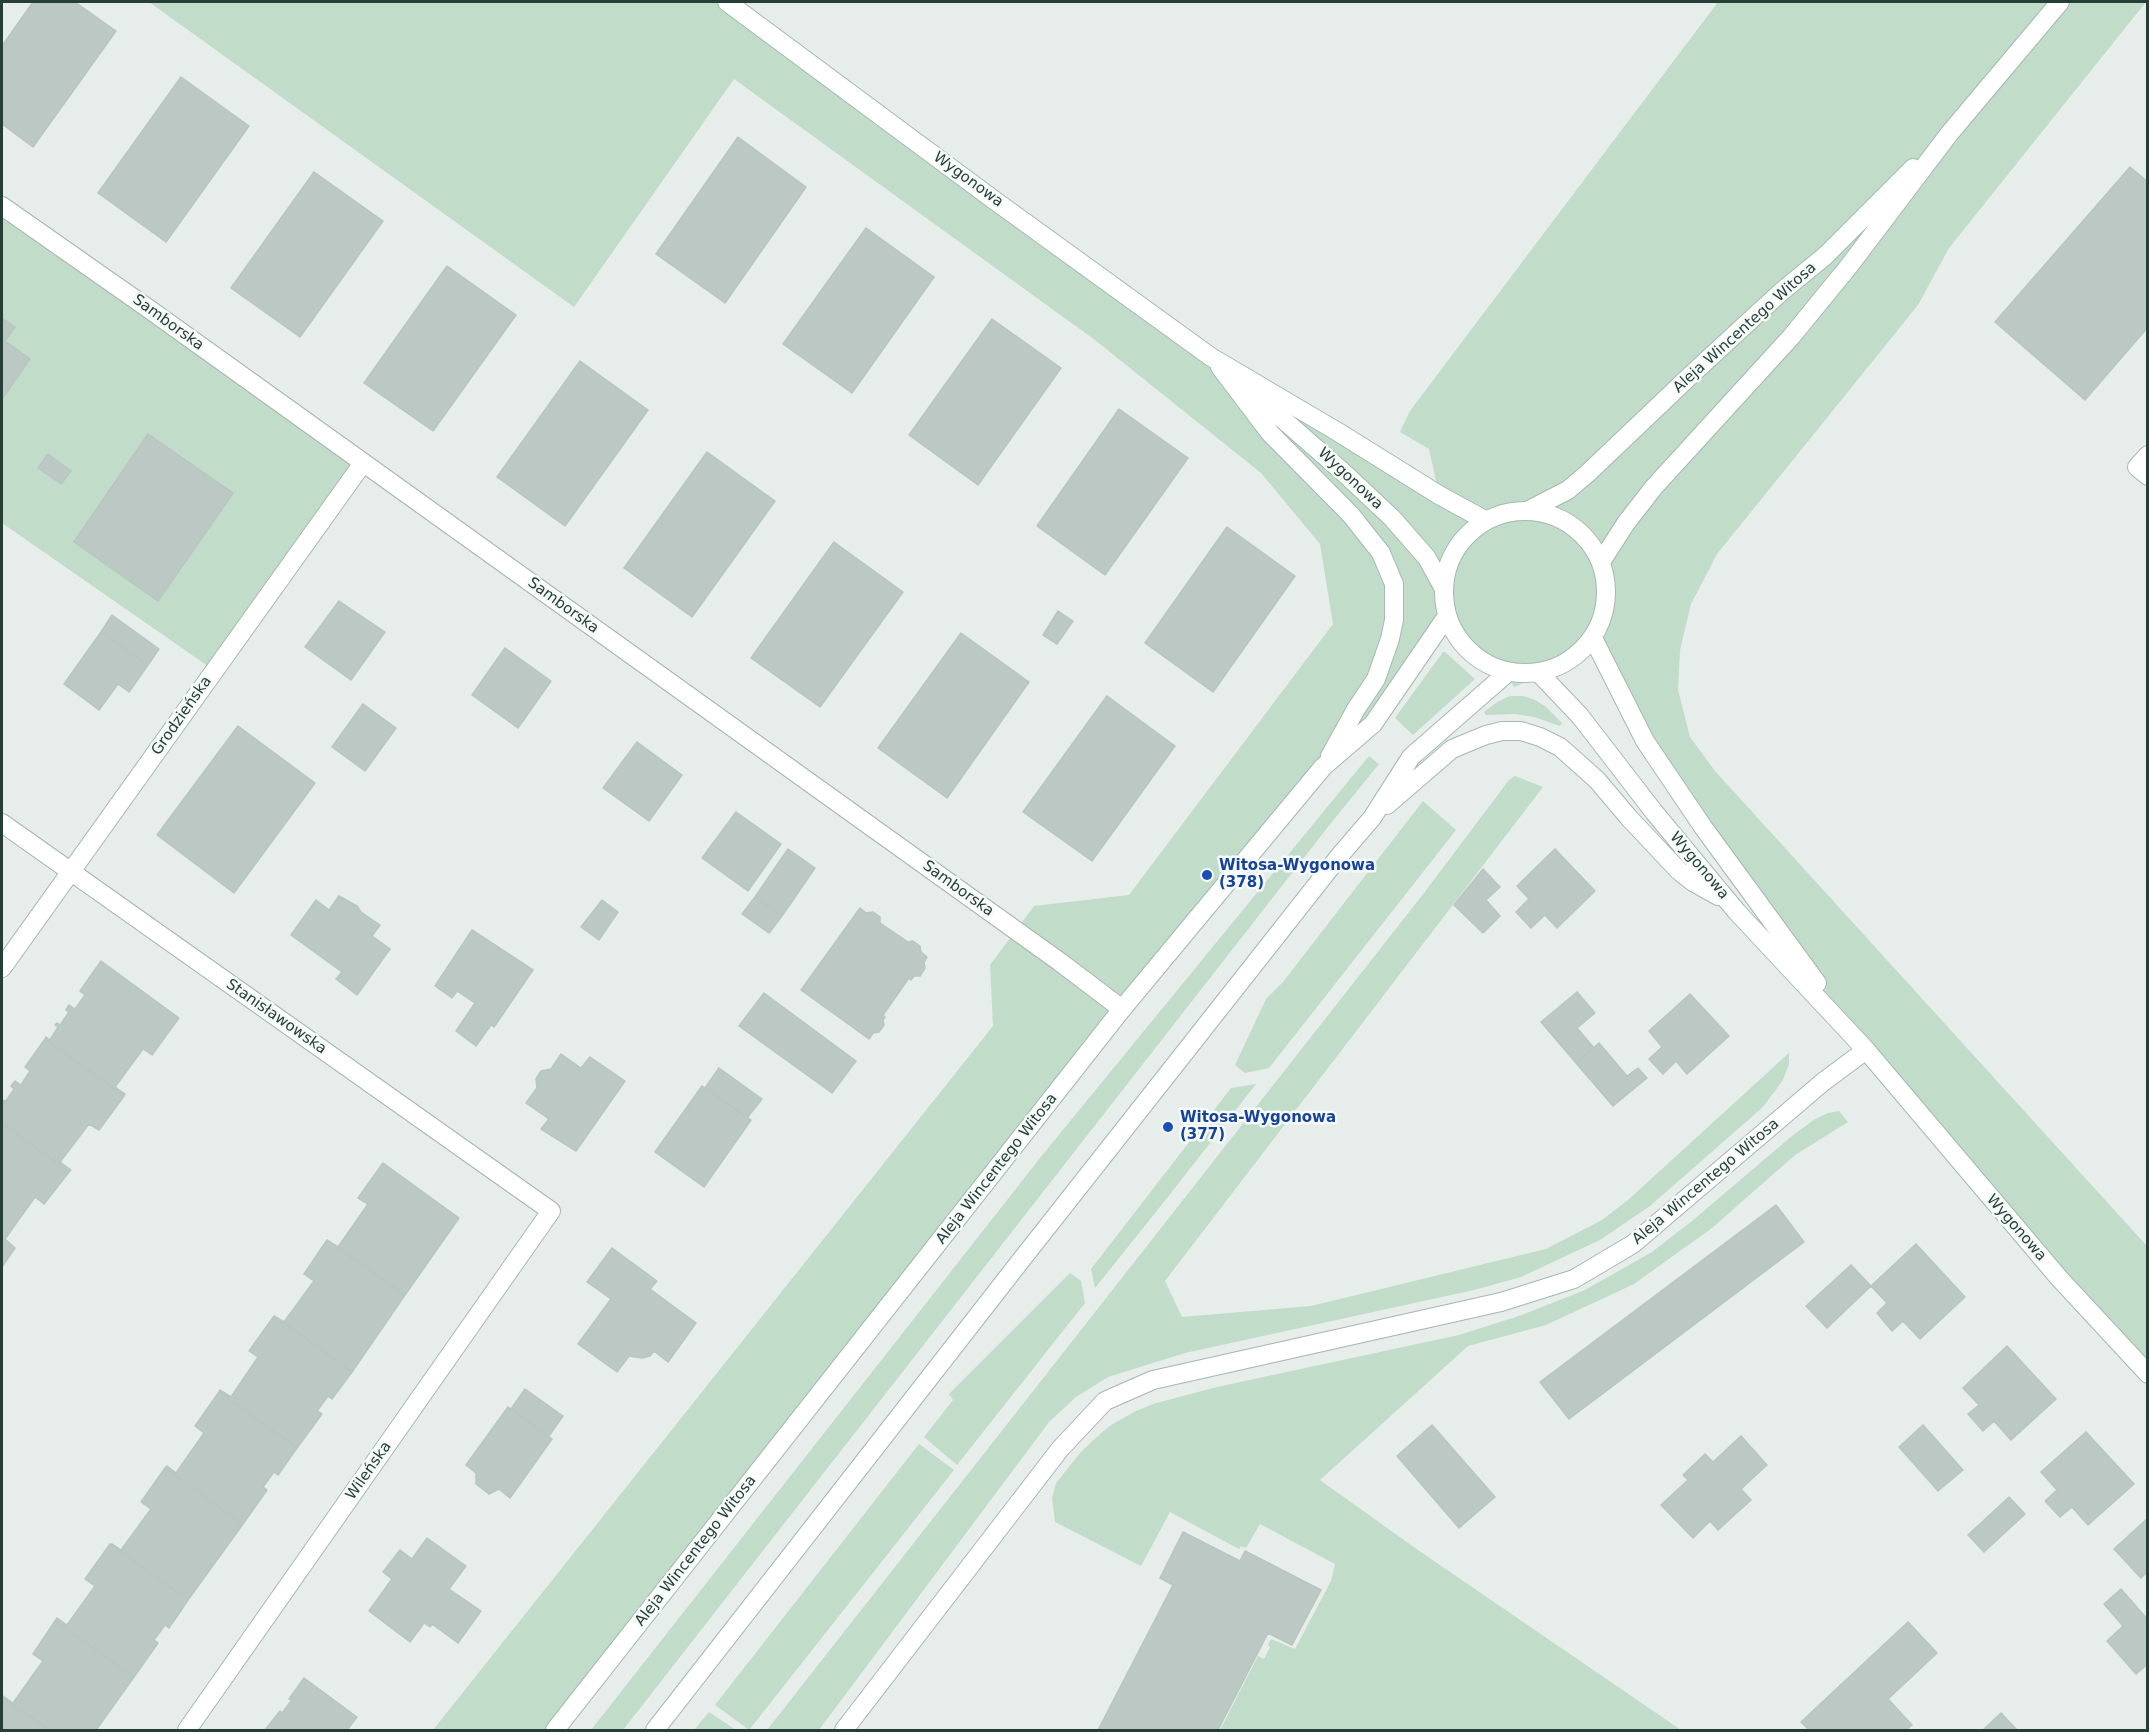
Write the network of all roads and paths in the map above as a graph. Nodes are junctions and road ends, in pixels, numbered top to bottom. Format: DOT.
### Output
graph roads {
  1 [pos="727,2"];
  2 [pos="2060,2"];
  3 [pos="1949,134"];
  4 [pos="2,206"];
  5 [pos="1211,357"];
  6 [pos="2148,455"];
  7 [pos="363,463"];
  8 [pos="2148,476"];
  9 [pos="1531,509"];
  10 [pos="1483,519"];
  11 [pos="1601,562"];
  12 [pos="1445,592"];
  13 [pos="1447,616"];
  14 [pos="1593,638"];
  15 [pos="1506,674"];
  16 [pos="1540,674"];
  17 [pos="1323,767"];
  18 [pos="1372,818"];
  19 [pos="2,823"];
  20 [pos="71,872"];
  21 [pos="1737,912"];
  22 [pos="2,968"];
  23 [pos="1122,1009"];
  24 [pos="1866,1050"];
  25 [pos="551,1212"];
  26 [pos="2148,1374"];
  27 [pos="187,1731"];
  28 [pos="555,1731"];
  29 [pos="655,1731"];
  30 [pos="844,1731"];
  1 -- 5 [label="street, Wygonowa"];
  2 -- 3 [label="street, Aleja Wincentego Witosa"];
  3 -- 9 [label="street, Aleja Wincentego Witosa"];
  3 -- 11 [label="street, Aleja Wincentego Witosa"];
  4 -- 7 [label="street, Samborska"];
  5 -- 10 [label="street, Wygonowa"];
  5 -- 12 [label="street, Wygonowa"];
  5 -- 17 [label="street"];
  6 -- 8 [label="street"];
  7 -- 20 [label="street, Grodzieńska"];
  7 -- 23 [label="street, Samborska"];
  9 -- 10 [label="street"];
  9 -- 11 [label="street"];
  10 -- 12 [label="street"];
  11 -- 14 [label="street"];
  12 -- 13 [label="street"];
  13 -- 15 [label="street"];
  13 -- 17 [label="street, Aleja Wincentego Witosa"];
  14 -- 16 [label="street"];
  14 -- 24 [label="street, Wygonowa"];
  15 -- 16 [label="street"];
  15 -- 18 [label="street"];
  16 -- 21 [label="street, Wygonowa"];
  17 -- 23 [label="street, Aleja Wincentego Witosa"];
  18 -- 21 [label="street"];
  18 -- 29 [label="street"];
  19 -- 20 [label="street, Stanisławowska"];
  20 -- 22 [label="street, Grodzieńska"];
  20 -- 25 [label="street, Stanisławowska"];
  21 -- 24 [label="street, Wygonowa"];
  23 -- 28 [label="street, Aleja Wincentego Witosa"];
  24 -- 26 [label="street, Wygonowa"];
  24 -- 30 [label="street, Aleja Wincentego Witosa"];
  25 -- 27 [label="street, Wileńska"];
}
